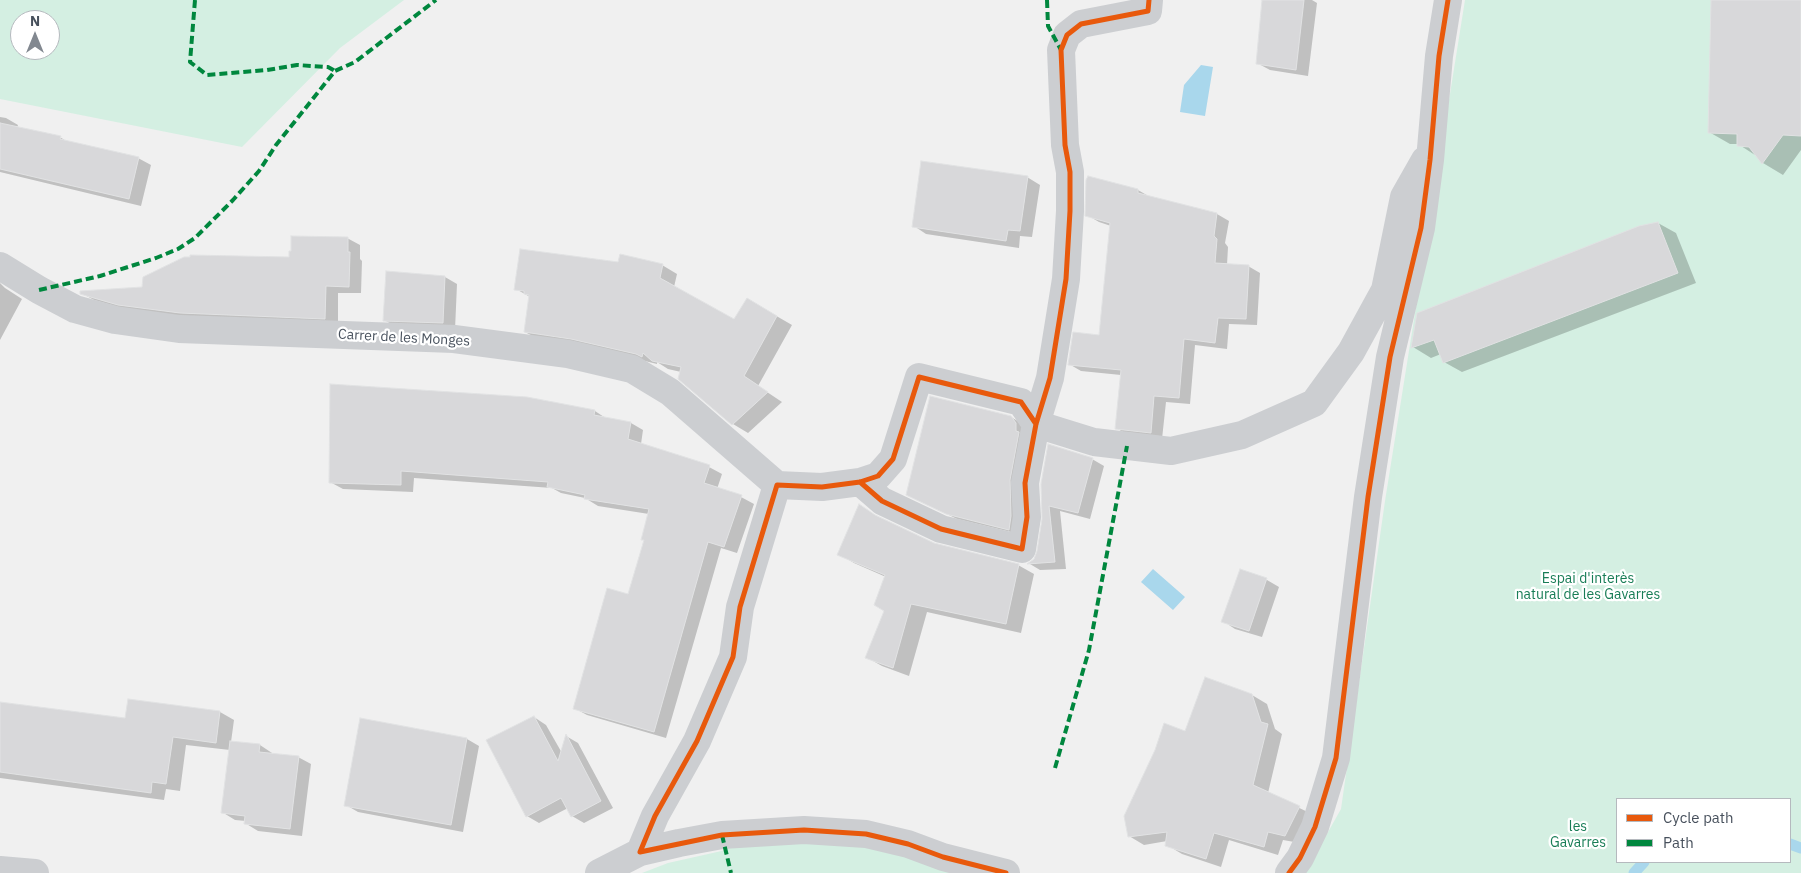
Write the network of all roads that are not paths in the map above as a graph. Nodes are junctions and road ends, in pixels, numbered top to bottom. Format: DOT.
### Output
graph roads {
  1 [pos="1149,0"];
  2 [pos="1448,0"];
  3 [pos="1431,150"];
  4 [pos="0,266"];
  5 [pos="1036,424"];
  6 [pos="860,482"];
  7 [pos="777,485"];
  8 [pos="640,852"];
  9 [pos="1294,866"];
  10 [pos="0,870"];
  11 [pos="35,873"];
  12 [pos="599,873"];
  13 [pos="1006,873"];
  1 -- 5 [label="street"];
  2 -- 3 [label="street"];
  3 -- 5 [label="street"];
  3 -- 9 [label="street"];
  4 -- 7 [label="street, Carrer de les Monges"];
  5 -- 6 [label="street"];
  5 -- 6 [label="street"];
  6 -- 7 [label="street"];
  7 -- 8 [label="street"];
  8 -- 12 [label="street"];
  8 -- 13 [label="street"];
  10 -- 11 [label="street"];
}
